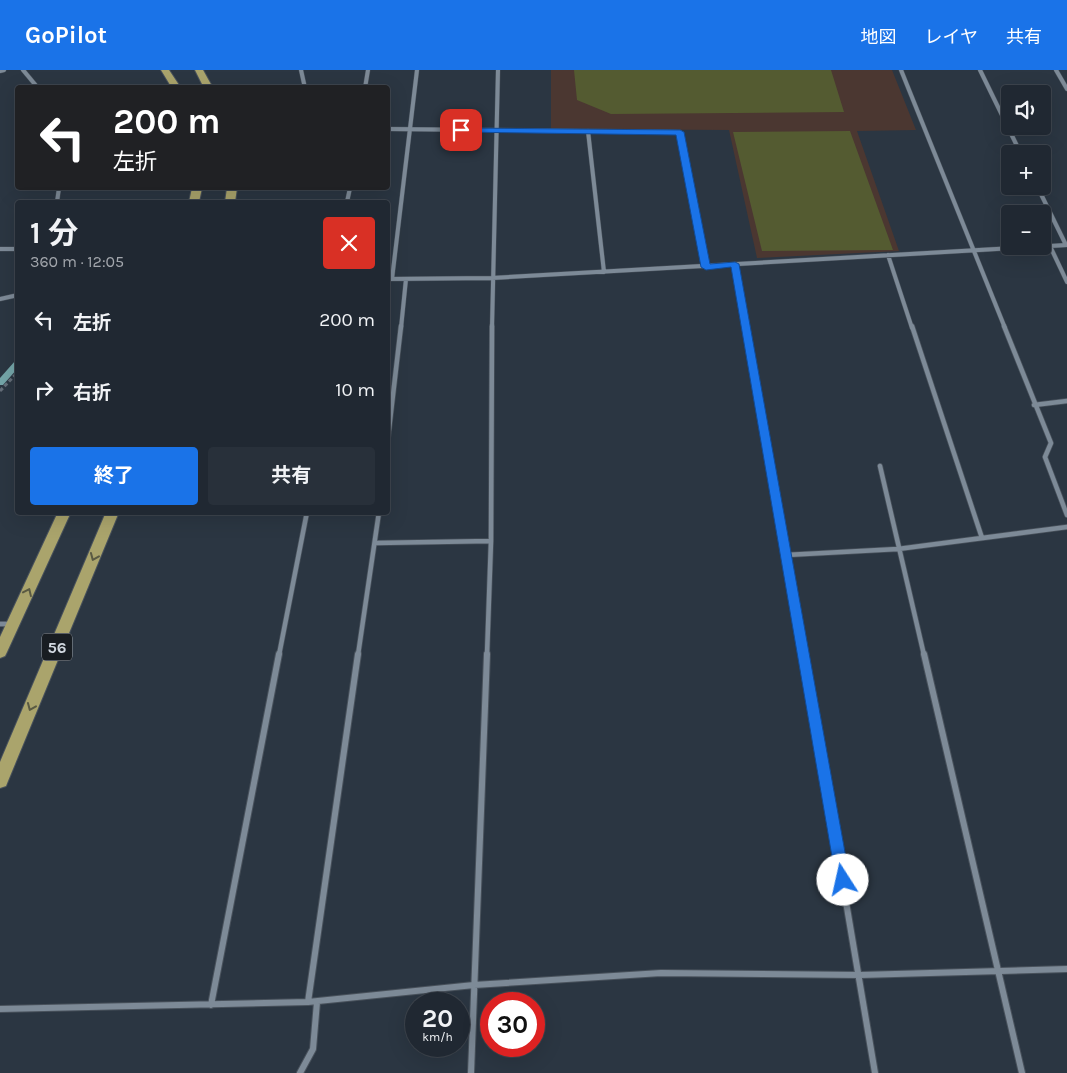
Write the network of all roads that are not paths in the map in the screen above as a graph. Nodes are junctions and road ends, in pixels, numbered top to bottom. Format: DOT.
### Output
graph roads {
  1 [pos="23,70"];
  2 [pos="165,70"];
  3 [pos="199,70"];
  4 [pos="301,70"];
  5 [pos="368,70"];
  6 [pos="417,70"];
  7 [pos="498,70"];
  8 [pos="901,70"];
  9 [pos="980,70"];
  10 [pos="1056,70"];
  11 [pos="36,85"];
  12 [pos="175,85"];
  13 [pos="207,85"];
  14 [pos="304,85"];
  15 [pos="366,85"];
  16 [pos="1067,90"];
  17 [pos="390,129"];
  18 [pos="409,129"];
  19 [pos="496,130"];
  20 [pos="588,131"];
  21 [pos="1017,145"];
  22 [pos="1042,195"];
  23 [pos="1067,245"];
  24 [pos="1051,246"];
  25 [pos="1051,248"];
  26 [pos="0,249"];
  27 [pos="15,249"];
  28 [pos="1001,249"];
  29 [pos="972,251"];
  30 [pos="888,255"];
  31 [pos="735,264"];
  32 [pos="706,267"];
  33 [pos="604,272"];
  34 [pos="492,278"];
  35 [pos="390,279"];
  36 [pos="406,279"];
  37 [pos="1067,282"];
  38 [pos="15,296"];
  39 [pos="0,299"];
  40 [pos="1067,401"];
  41 [pos="1034,405"];
  42 [pos="390,420"];
  43 [pos="880,466"];
  44 [pos="1067,514"];
  45 [pos="63,515"];
  46 [pos="112,515"];
  47 [pos="306,515"];
  48 [pos="379,515"];
  49 [pos="1067,527"];
  50 [pos="982,538"];
  51 [pos="491,541"];
  52 [pos="375,543"];
  53 [pos="898,549"];
  54 [pos="786,556"];
  55 [pos="7,624"];
  56 [pos="0,652"];
  57 [pos="0,781"];
  58 [pos="1067,969"];
  59 [pos="999,973"];
  60 [pos="860,975"];
  61 [pos="474,985"];
  62 [pos="308,1002"];
  63 [pos="317,1002"];
  64 [pos="211,1005"];
  65 [pos="0,1010"];
  66 [pos="300,1073"];
  67 [pos="471,1073"];
  68 [pos="875,1073"];
  69 [pos="1022,1073"];
  1 -- 11 [label="street"];
  2 -- 12 [label="highway"];
  3 -- 13 [label="highway"];
  4 -- 14 [label="street"];
  5 -- 15 [label="street"];
  6 -- 18 [label="street"];
  7 -- 19 [label="street"];
  8 -- 29 [label="street"];
  9 -- 21 [label="street"];
  10 -- 16 [label="street"];
  17 -- 18 [label="street"];
  18 -- 19 [label="street"];
  18 -- 35 [label="street"];
  19 -- 20 [label="street"];
  19 -- 34 [label="street"];
  20 -- 32 [label="street"];
  20 -- 33 [label="street"];
  22 -- 23 [label="street"];
  23 -- 24 [label="street"];
  25 -- 37 [label="street"];
  26 -- 27 [label="street"];
  28 -- 29 [label="street"];
  29 -- 30 [label="street"];
  29 -- 41 [label="street"];
  30 -- 31 [label="street"];
  30 -- 50 [label="street"];
  31 -- 32 [label="street"];
  31 -- 54 [label="street"];
  32 -- 33 [label="street"];
  33 -- 34 [label="street"];
  34 -- 36 [label="street"];
  34 -- 51 [label="street"];
  35 -- 36 [label="street"];
  36 -- 42 [label="street"];
  38 -- 39 [label="street"];
  40 -- 41 [label="street"];
  41 -- 44 [label="street"];
  43 -- 53 [label="street"];
  55 -- 45 [label="highway, one-way"];
  46 -- 57 [label="highway, 56, one-way"];
  47 -- 64 [label="street"];
  48 -- 52 [label="street"];
  49 -- 50 [label="street"];
  50 -- 53 [label="street"];
  51 -- 52 [label="street"];
  51 -- 61 [label="street"];
  52 -- 62 [label="street"];
  53 -- 54 [label="street"];
  53 -- 59 [label="street"];
  54 -- 60 [label="street"];
  55 -- 56 [label="highway"];
  58 -- 59 [label="street"];
  59 -- 60 [label="street"];
  59 -- 69 [label="street"];
  60 -- 61 [label="street"];
  60 -- 68 [label="street"];
  61 -- 63 [label="street"];
  61 -- 67 [label="street"];
  62 -- 63 [label="street"];
  62 -- 64 [label="street"];
  63 -- 66 [label="street"];
  64 -- 65 [label="street"];
}
